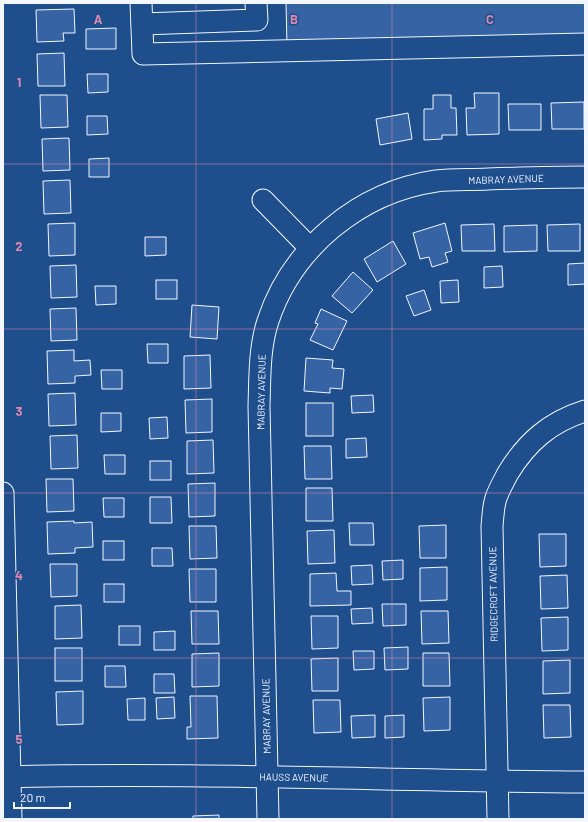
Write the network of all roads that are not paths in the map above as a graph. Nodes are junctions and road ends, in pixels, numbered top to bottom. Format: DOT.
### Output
graph roads {
  1 [pos="141,3"];
  2 [pos="257,12"];
  3 [pos="142,24"];
  4 [pos="585,44"];
  5 [pos="259,51"];
  6 [pos="585,177"];
  7 [pos="263,200"];
  8 [pos="310,248"];
  9 [pos="585,411"];
  10 [pos="3,493"];
  11 [pos="267,776"];
  12 [pos="6,777"];
  13 [pos="498,781"];
  14 [pos="585,782"];
  15 [pos="11,819"];
  16 [pos="268,819"];
  17 [pos="498,819"];
  1 -- 3 [label="street"];
  2 -- 3 [label="street"];
  2 -- 5 [label="street"];
  3 -- 5 [label="street"];
  4 -- 5 [label="street"];
  6 -- 8 [label="street, MABRAY AVENUE"];
  7 -- 8 [label="street"];
  8 -- 11 [label="street, MABRAY AVENUE"];
  9 -- 13 [label="street, RIDGECROFT AVENUE"];
  10 -- 12 [label="street"];
  11 -- 12 [label="street, HAUSS AVENUE"];
  11 -- 13 [label="street, HAUSS AVENUE"];
  11 -- 16 [label="street, MABRAY AVENUE"];
  12 -- 15 [label="street"];
  13 -- 14 [label="street, HAUSS AVENUE"];
  13 -- 17 [label="street, RIDGECROFT AVENUE"];
}
